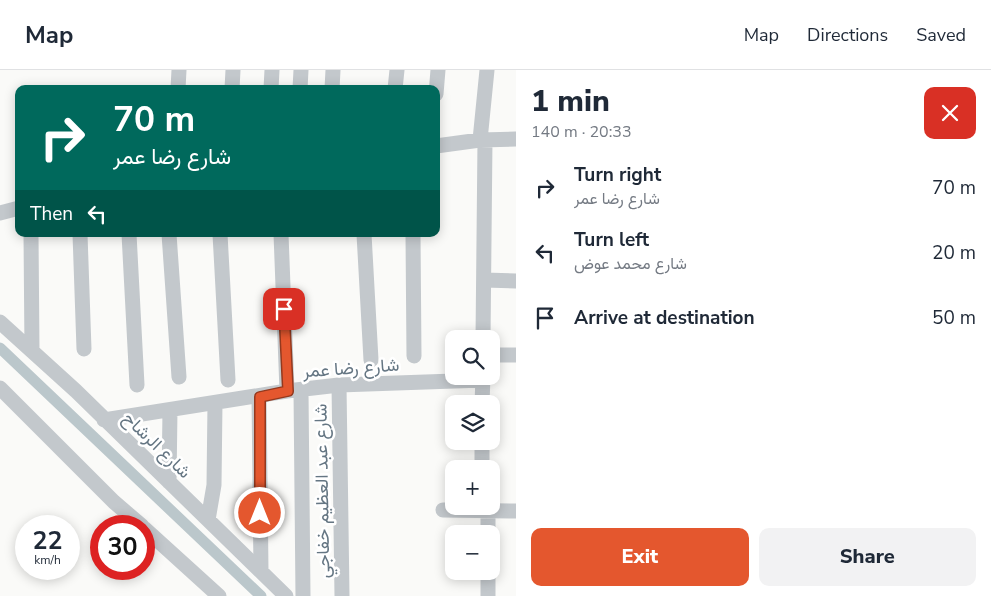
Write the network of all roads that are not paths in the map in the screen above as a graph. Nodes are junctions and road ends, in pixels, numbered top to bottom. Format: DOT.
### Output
graph roads {
  1 [pos="179,70"];
  2 [pos="233,70"];
  3 [pos="272,70"];
  4 [pos="301,70"];
  5 [pos="333,70"];
  6 [pos="397,70"];
  7 [pos="438,70"];
  8 [pos="487,70"];
  9 [pos="178,85"];
  10 [pos="232,85"];
  11 [pos="271,85"];
  12 [pos="300,85"];
  13 [pos="332,85"];
  14 [pos="395,85"];
  15 [pos="437,85"];
  16 [pos="482,140"];
  17 [pos="516,140"];
  18 [pos="440,145"];
  19 [pos="15,209"];
  20 [pos="0,213"];
  21 [pos="31,237"];
  22 [pos="80,237"];
  23 [pos="129,237"];
  24 [pos="170,237"];
  25 [pos="220,237"];
  26 [pos="281,237"];
  27 [pos="364,237"];
  28 [pos="413,237"];
  29 [pos="484,280"];
  30 [pos="516,281"];
  31 [pos="0,322"];
  32 [pos="484,330"];
  33 [pos="84,349"];
  34 [pos="32,351"];
  35 [pos="500,355"];
  36 [pos="516,355"];
  37 [pos="414,356"];
  38 [pos="370,360"];
  39 [pos="179,377"];
  40 [pos="228,380"];
  41 [pos="445,380"];
  42 [pos="137,385"];
  43 [pos="339,385"];
  44 [pos="0,388"];
  45 [pos="294,391"];
  46 [pos="260,397"];
  47 [pos="215,403"];
  48 [pos="170,410"];
  49 [pos="104,420"];
  50 [pos="169,482"];
  51 [pos="500,510"];
  52 [pos="516,511"];
  53 [pos="129,515"];
  54 [pos="208,520"];
  55 [pos="155,538"];
  56 [pos="261,571"];
  57 [pos="488,580"];
  58 [pos="219,596"];
  59 [pos="286,596"];
  60 [pos="303,596"];
  61 [pos="342,596"];
  62 [pos="488,596"];
  1 -- 9 [label="street"];
  2 -- 10 [label="street"];
  3 -- 11 [label="street"];
  4 -- 12 [label="street"];
  5 -- 13 [label="street"];
  6 -- 14 [label="street"];
  7 -- 15 [label="street"];
  8 -- 16 [label="street"];
  16 -- 17 [label="street"];
  16 -- 18 [label="street"];
  16 -- 29 [label="street"];
  19 -- 20 [label="street"];
  21 -- 34 [label="street"];
  22 -- 33 [label="street"];
  23 -- 42 [label="street"];
  24 -- 39 [label="street"];
  25 -- 40 [label="street"];
  26 -- 45 [label="street"];
  27 -- 38 [label="street"];
  28 -- 37 [label="street"];
  29 -- 30 [label="street"];
  29 -- 32 [label="street"];
  31 -- 34 [label="street, شارع الرشاح"];
  34 -- 49 [label="street, شارع الرشاح"];
  35 -- 36 [label="street"];
  41 -- 43 [label="street, شارع رضا عمر"];
  43 -- 45 [label="street, شارع رضا عمر"];
  43 -- 61 [label="street, شارع عبد العظيم خفاجي"];
  44 -- 53 [label="street"];
  45 -- 46 [label="street, شارع رضا عمر"];
  45 -- 60 [label="street"];
  46 -- 47 [label="street, شارع رضا عمر"];
  46 -- 56 [label="street"];
  47 -- 48 [label="street, شارع رضا عمر"];
  47 -- 54 [label="street"];
  48 -- 49 [label="street, شارع رضا عمر"];
  48 -- 50 [label="street"];
  49 -- 50 [label="street, شارع الرشاح"];
  50 -- 54 [label="street, شارع الرشاح"];
  51 -- 52 [label="street"];
  54 -- 56 [label="street, شارع الرشاح"];
  55 -- 58 [label="street"];
  56 -- 59 [label="street, شارع الرشاح"];
  57 -- 62 [label="street"];
}
